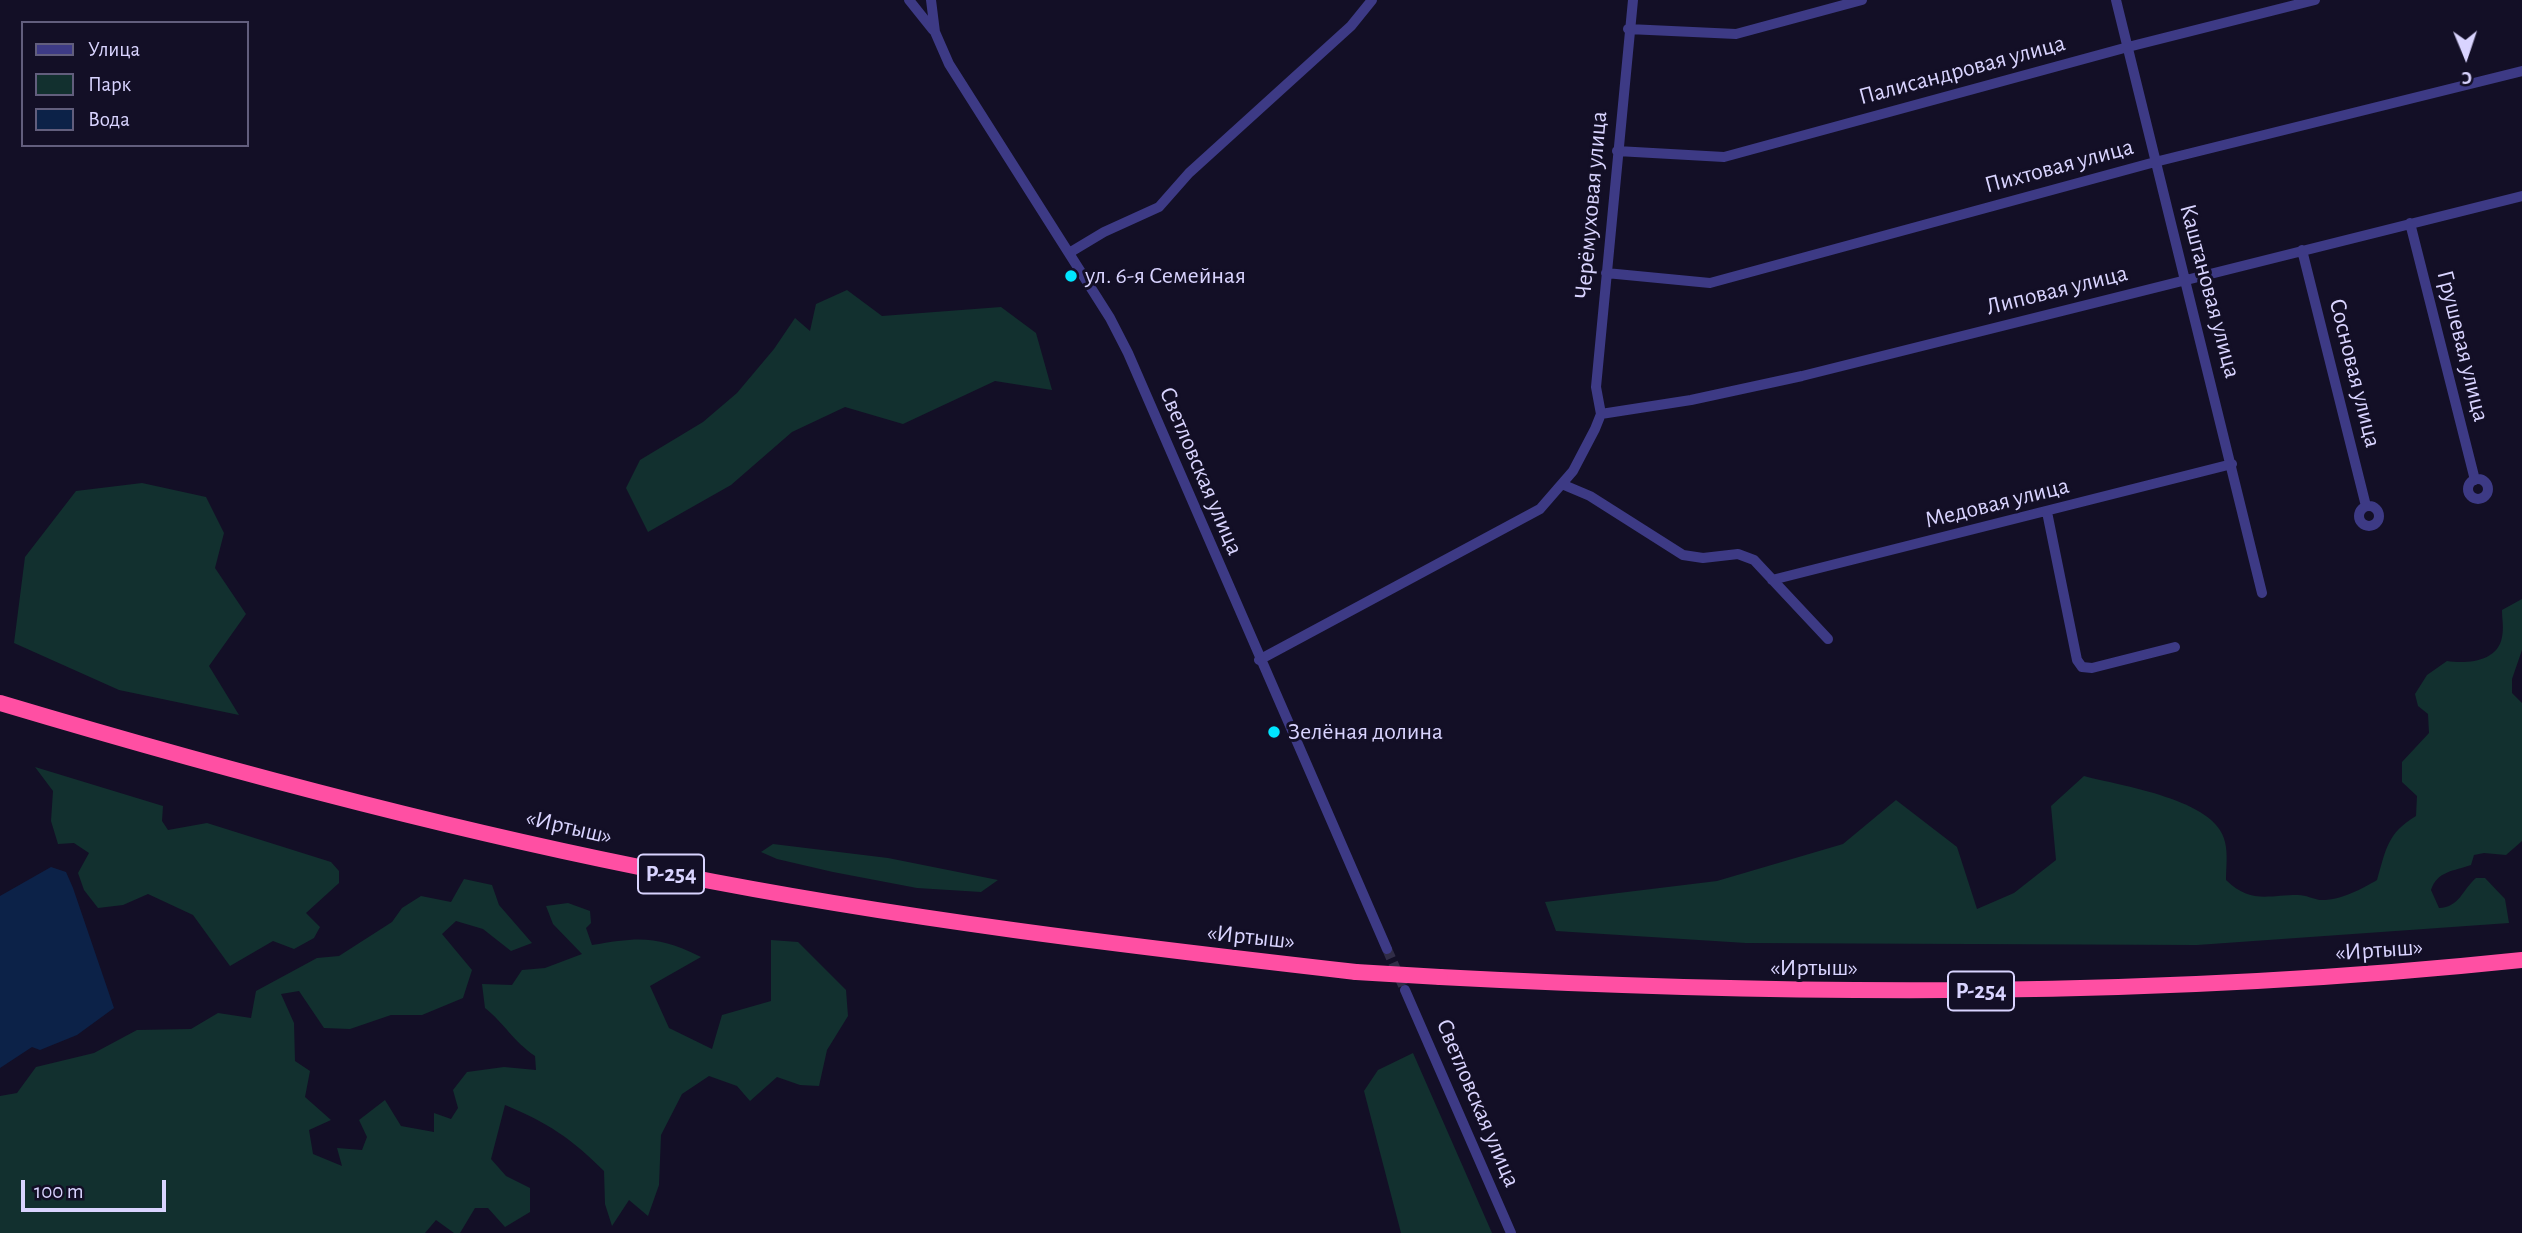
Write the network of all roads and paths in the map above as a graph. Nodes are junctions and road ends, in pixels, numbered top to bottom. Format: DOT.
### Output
graph roads {
  1 [pos="909,0"];
  2 [pos="931,0"];
  3 [pos="1371,0"];
  4 [pos="1633,0"];
  5 [pos="1862,0"];
  6 [pos="2116,0"];
  7 [pos="2315,0"];
  8 [pos="1628,29"];
  9 [pos="935,32"];
  10 [pos="2128,47"];
  11 [pos="2522,71"];
  12 [pos="1617,151"];
  13 [pos="2155,162"];
  14 [pos="2522,196"];
  15 [pos="2410,223"];
  16 [pos="2302,250"];
  17 [pos="1069,253"];
  18 [pos="1606,273"];
  19 [pos="2184,279"];
  20 [pos="1601,414"];
  21 [pos="2232,464"];
  22 [pos="2475,480"];
  23 [pos="1564,485"];
  24 [pos="2366,506"];
  25 [pos="2048,512"];
  26 [pos="1772,580"];
  27 [pos="2262,593"];
  28 [pos="1828,639"];
  29 [pos="2175,647"];
  30 [pos="1259,660"];
  31 [pos="0,703"];
  32 [pos="1387,949"];
  33 [pos="2522,960"];
  34 [pos="1405,990"];
  35 [pos="1511,1233"];
  1 -- 9 [label="street"];
  2 -- 9 [label="street"];
  3 -- 17 [label="street"];
  4 -- 8 [label="street, Черёмуховая улица"];
  5 -- 8 [label="street"];
  6 -- 10 [label="street, Каштановая улица"];
  7 -- 10 [label="street, Палисандровая улица"];
  8 -- 12 [label="street, Черёмуховая улица"];
  9 -- 17 [label="street, Светловская улица"];
  10 -- 12 [label="street, Палисандровая улица"];
  10 -- 13 [label="street, Каштановая улица"];
  11 -- 13 [label="street, Пихтовая улица"];
  12 -- 18 [label="street, Черёмуховая улица"];
  13 -- 18 [label="street, Пихтовая улица"];
  13 -- 19 [label="street, Каштановая улица"];
  14 -- 15 [label="street, Липовая улица"];
  15 -- 16 [label="street, Липовая улица"];
  15 -- 22 [label="street, Грушевая улица"];
  16 -- 19 [label="street, Липовая улица"];
  16 -- 24 [label="street, Сосновая улица"];
  17 -- 30 [label="street, Светловская улица"];
  18 -- 20 [label="street, Черёмуховая улица"];
  19 -- 20 [label="street, Липовая улица"];
  19 -- 21 [label="street, Каштановая улица"];
  20 -- 23 [label="street"];
  21 -- 25 [label="street, Медовая улица"];
  21 -- 27 [label="street, Каштановая улица"];
  23 -- 26 [label="street"];
  23 -- 30 [label="street"];
  25 -- 26 [label="street, Медовая улица"];
  25 -- 29 [label="street"];
  26 -- 28 [label="street"];
  30 -- 32 [label="street, Светловская улица"];
  31 -- 33 [label="highway, «Иртыш» / Р-254, bridge"];
  34 -- 35 [label="street, Светловская улица"];
}
